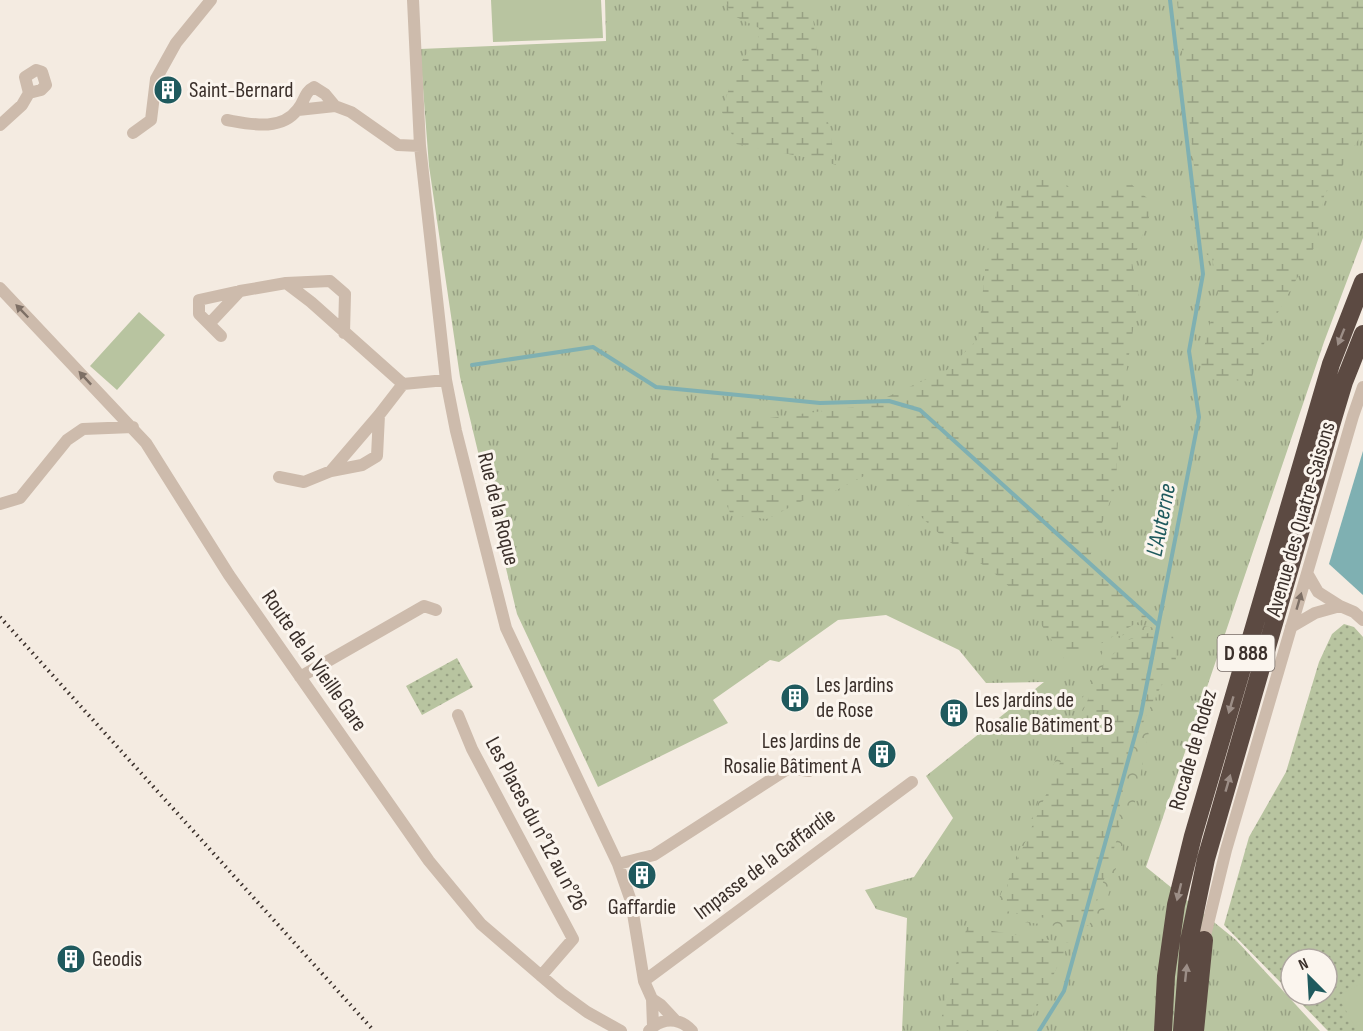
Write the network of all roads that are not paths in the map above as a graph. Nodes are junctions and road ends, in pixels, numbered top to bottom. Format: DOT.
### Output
graph roads {
  1 [pos="212,0"];
  2 [pos="413,0"];
  3 [pos="29,93"];
  4 [pos="335,106"];
  5 [pos="298,110"];
  6 [pos="227,120"];
  7 [pos="0,125"];
  8 [pos="133,133"];
  9 [pos="420,146"];
  10 [pos="286,282"];
  11 [pos="1363,282"];
  12 [pos="0,288"];
  13 [pos="240,291"];
  14 [pos="209,324"];
  15 [pos="344,333"];
  16 [pos="1363,334"];
  17 [pos="221,336"];
  18 [pos="446,380"];
  19 [pos="403,384"];
  20 [pos="1363,387"];
  21 [pos="380,415"];
  22 [pos="133,427"];
  23 [pos="331,471"];
  24 [pos="279,477"];
  25 [pos="0,504"];
  26 [pos="1307,573"];
  27 [pos="1340,606"];
  28 [pos="436,610"];
  29 [pos="1363,620"];
  30 [pos="1291,627"];
  31 [pos="300,676"];
  32 [pos="458,715"];
  33 [pos="809,771"];
  34 [pos="912,782"];
  35 [pos="618,864"];
  36 [pos="1204,940"];
  37 [pos="541,976"];
  38 [pos="644,981"];
  39 [pos="652,999"];
  40 [pos="675,1020"];
  41 [pos="651,1029"];
  42 [pos="621,1031"];
  43 [pos="692,1031"];
  44 [pos="1163,1031"];
  45 [pos="1182,1031"];
  46 [pos="1195,1031"];
  1 -- 8 [label="street"];
  2 -- 9 [label="street, Rue de la Roque"];
  3 -- 7 [label="street"];
  4 -- 5 [label="street"];
  4 -- 5 [label="street"];
  4 -- 9 [label="street"];
  5 -- 6 [label="street"];
  9 -- 18 [label="street, Rue de la Roque"];
  10 -- 13 [label="street"];
  10 -- 15 [label="street"];
  10 -- 15 [label="street"];
  11 -- 44 [label="highway, Rocade de Rodez / D 888, one-way"];
  22 -- 12 [label="street, Route de la Vieille Gare, one-way"];
  13 -- 14 [label="street"];
  13 -- 14 [label="street"];
  14 -- 17 [label="street"];
  15 -- 19 [label="street"];
  45 -- 16 [label="highway, Rocade de Rodez / D 888, one-way"];
  18 -- 19 [label="street"];
  18 -- 35 [label="street, Rue de la Roque"];
  19 -- 21 [label="street"];
  20 -- 26 [label="street, Avenue des Quatre-Saisons"];
  21 -- 23 [label="street"];
  21 -- 23 [label="street"];
  22 -- 25 [label="street"];
  22 -- 31 [label="street, Route de la Vieille Gare"];
  23 -- 24 [label="street"];
  26 -- 27 [label="street"];
  30 -- 26 [label="street, Avenue des Quatre-Saisons, one-way"];
  27 -- 29 [label="street"];
  27 -- 30 [label="street"];
  28 -- 31 [label="street"];
  30 -- 36 [label="street, Avenue des Quatre-Saisons"];
  31 -- 37 [label="street, Route de la Vieille Gare"];
  32 -- 37 [label="street, Les Places du n°12 au n°26"];
  33 -- 35 [label="street"];
  34 -- 38 [label="street, Impasse de la Gaffardie"];
  35 -- 38 [label="street, Rue de la Roque"];
  36 -- 46 [label="highway"];
  37 -- 42 [label="street, Route de la Vieille Gare"];
  38 -- 39 [label="street, Rue de la Roque"];
  39 -- 40 [label="street, Rue de la Roque"];
  39 -- 41 [label="street, Rue de la Roque"];
  40 -- 41 [label="street"];
  40 -- 43 [label="street, Rue de la Roque"];
}
